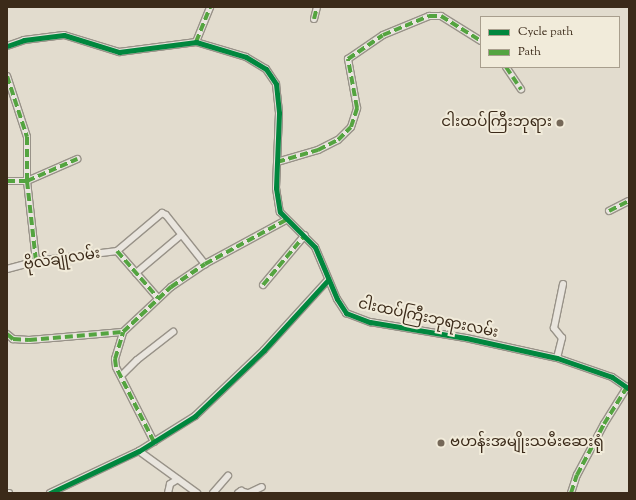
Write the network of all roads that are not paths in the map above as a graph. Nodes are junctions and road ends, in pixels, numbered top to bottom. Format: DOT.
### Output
graph roads {
  1 [pos="210,7"];
  2 [pos="316,7"];
  3 [pos="314,19"];
  4 [pos="480,40"];
  5 [pos="196,42"];
  6 [pos="7,46"];
  7 [pos="507,68"];
  8 [pos="7,76"];
  9 [pos="521,90"];
  10 [pos="77,159"];
  11 [pos="277,162"];
  12 [pos="27,180"];
  13 [pos="7,181"];
  14 [pos="629,201"];
  15 [pos="609,211"];
  16 [pos="286,220"];
  17 [pos="181,234"];
  18 [pos="305,235"];
  19 [pos="117,252"];
  20 [pos="36,262"];
  21 [pos="205,264"];
  22 [pos="7,269"];
  23 [pos="136,273"];
  24 [pos="328,280"];
  25 [pos="563,284"];
  26 [pos="263,285"];
  27 [pos="158,298"];
  28 [pos="123,332"];
  29 [pos="174,332"];
  30 [pos="7,334"];
  31 [pos="556,358"];
  32 [pos="122,376"];
  33 [pos="628,388"];
  34 [pos="154,442"];
  35 [pos="139,451"];
  36 [pos="228,476"];
  37 [pos="178,478"];
  38 [pos="262,487"];
  39 [pos="58,492"];
  40 [pos="50,493"];
  41 [pos="168,493"];
  42 [pos="197,493"];
  43 [pos="213,493"];
  44 [pos="238,493"];
  45 [pos="248,493"];
  46 [pos="571,493"];
  1 -- 5 [label="street"];
  2 -- 3 [label="street"];
  4 -- 11 [label="street"];
  5 -- 6 [label="street, ငါးထပ်ကြီးဘုရားလမ်း"];
  5 -- 11 [label="street, ငါးထပ်ကြီးဘုရားလမ်း"];
  7 -- 9 [label="street"];
  8 -- 12 [label="street"];
  10 -- 12 [label="street"];
  11 -- 16 [label="street, ငါးထပ်ကြီးဘုရားလမ်း"];
  12 -- 13 [label="street"];
  12 -- 20 [label="street"];
  14 -- 15 [label="street"];
  16 -- 18 [label="street, ငါးထပ်ကြီးဘုရားလမ်း"];
  16 -- 21 [label="street"];
  17 -- 19 [label="street"];
  17 -- 21 [label="street"];
  17 -- 23 [label="street"];
  18 -- 24 [label="street, ငါးထပ်ကြီးဘုရားလမ်း"];
  18 -- 26 [label="street"];
  19 -- 20 [label="street, ဗိုလ်ချိုလမ်း"];
  19 -- 23 [label="street"];
  20 -- 22 [label="street, ဗိုလ်ချိုလမ်း"];
  21 -- 27 [label="street"];
  23 -- 27 [label="street"];
  24 -- 31 [label="street, ငါးထပ်ကြီးဘုရားလမ်း"];
  24 -- 34 [label="street"];
  25 -- 31 [label="street"];
  27 -- 28 [label="street"];
  28 -- 30 [label="street"];
  28 -- 32 [label="street"];
  29 -- 32 [label="street"];
  31 -- 33 [label="street, ငါးထပ်ကြီးဘုရားလမ်း"];
  32 -- 34 [label="street"];
  33 -- 46 [label="street"];
  34 -- 35 [label="street"];
  35 -- 37 [label="street"];
  35 -- 39 [label="street"];
  36 -- 43 [label="street"];
  37 -- 41 [label="street"];
  37 -- 42 [label="street"];
  38 -- 45 [label="street"];
  39 -- 40 [label="street"];
  44 -- 45 [label="street"];
}
